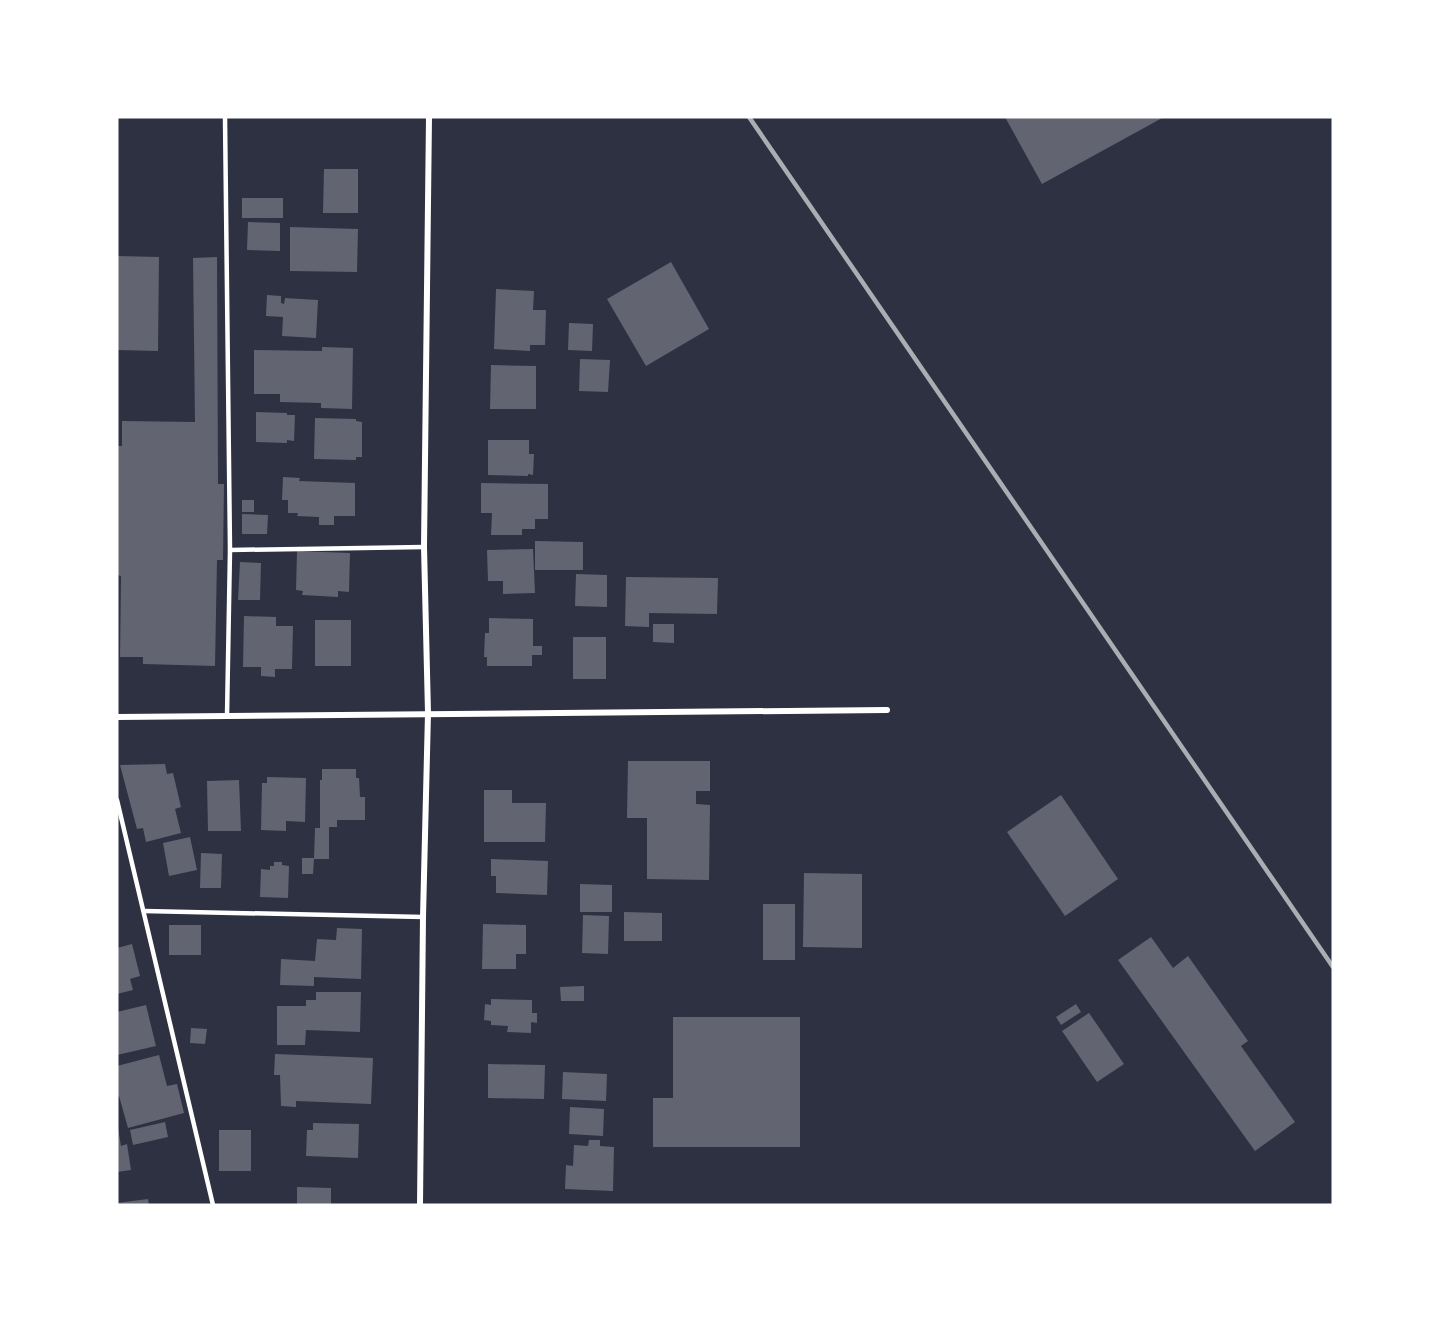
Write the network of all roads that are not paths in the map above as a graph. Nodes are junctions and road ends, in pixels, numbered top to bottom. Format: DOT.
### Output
graph roads {
  1 [pos="225,117"];
  2 [pos="429,117"];
  3 [pos="424,547"];
  4 [pos="230,550"];
  5 [pos="887,710"];
  6 [pos="428,713"];
  7 [pos="227,716"];
  8 [pos="117,717"];
  9 [pos="117,800"];
  10 [pos="144,911"];
  11 [pos="423,917"];
  12 [pos="213,1205"];
  13 [pos="420,1205"];
  1 -- 4 [label="lane"];
  2 -- 3 [label="street"];
  3 -- 4 [label="lane"];
  3 -- 6 [label="street"];
  4 -- 7 [label="lane"];
  5 -- 6 [label="street"];
  6 -- 7 [label="street"];
  6 -- 11 [label="street"];
  7 -- 8 [label="street"];
  9 -- 10 [label="lane"];
  10 -- 11 [label="lane"];
  10 -- 12 [label="lane"];
  11 -- 13 [label="street"];
}
